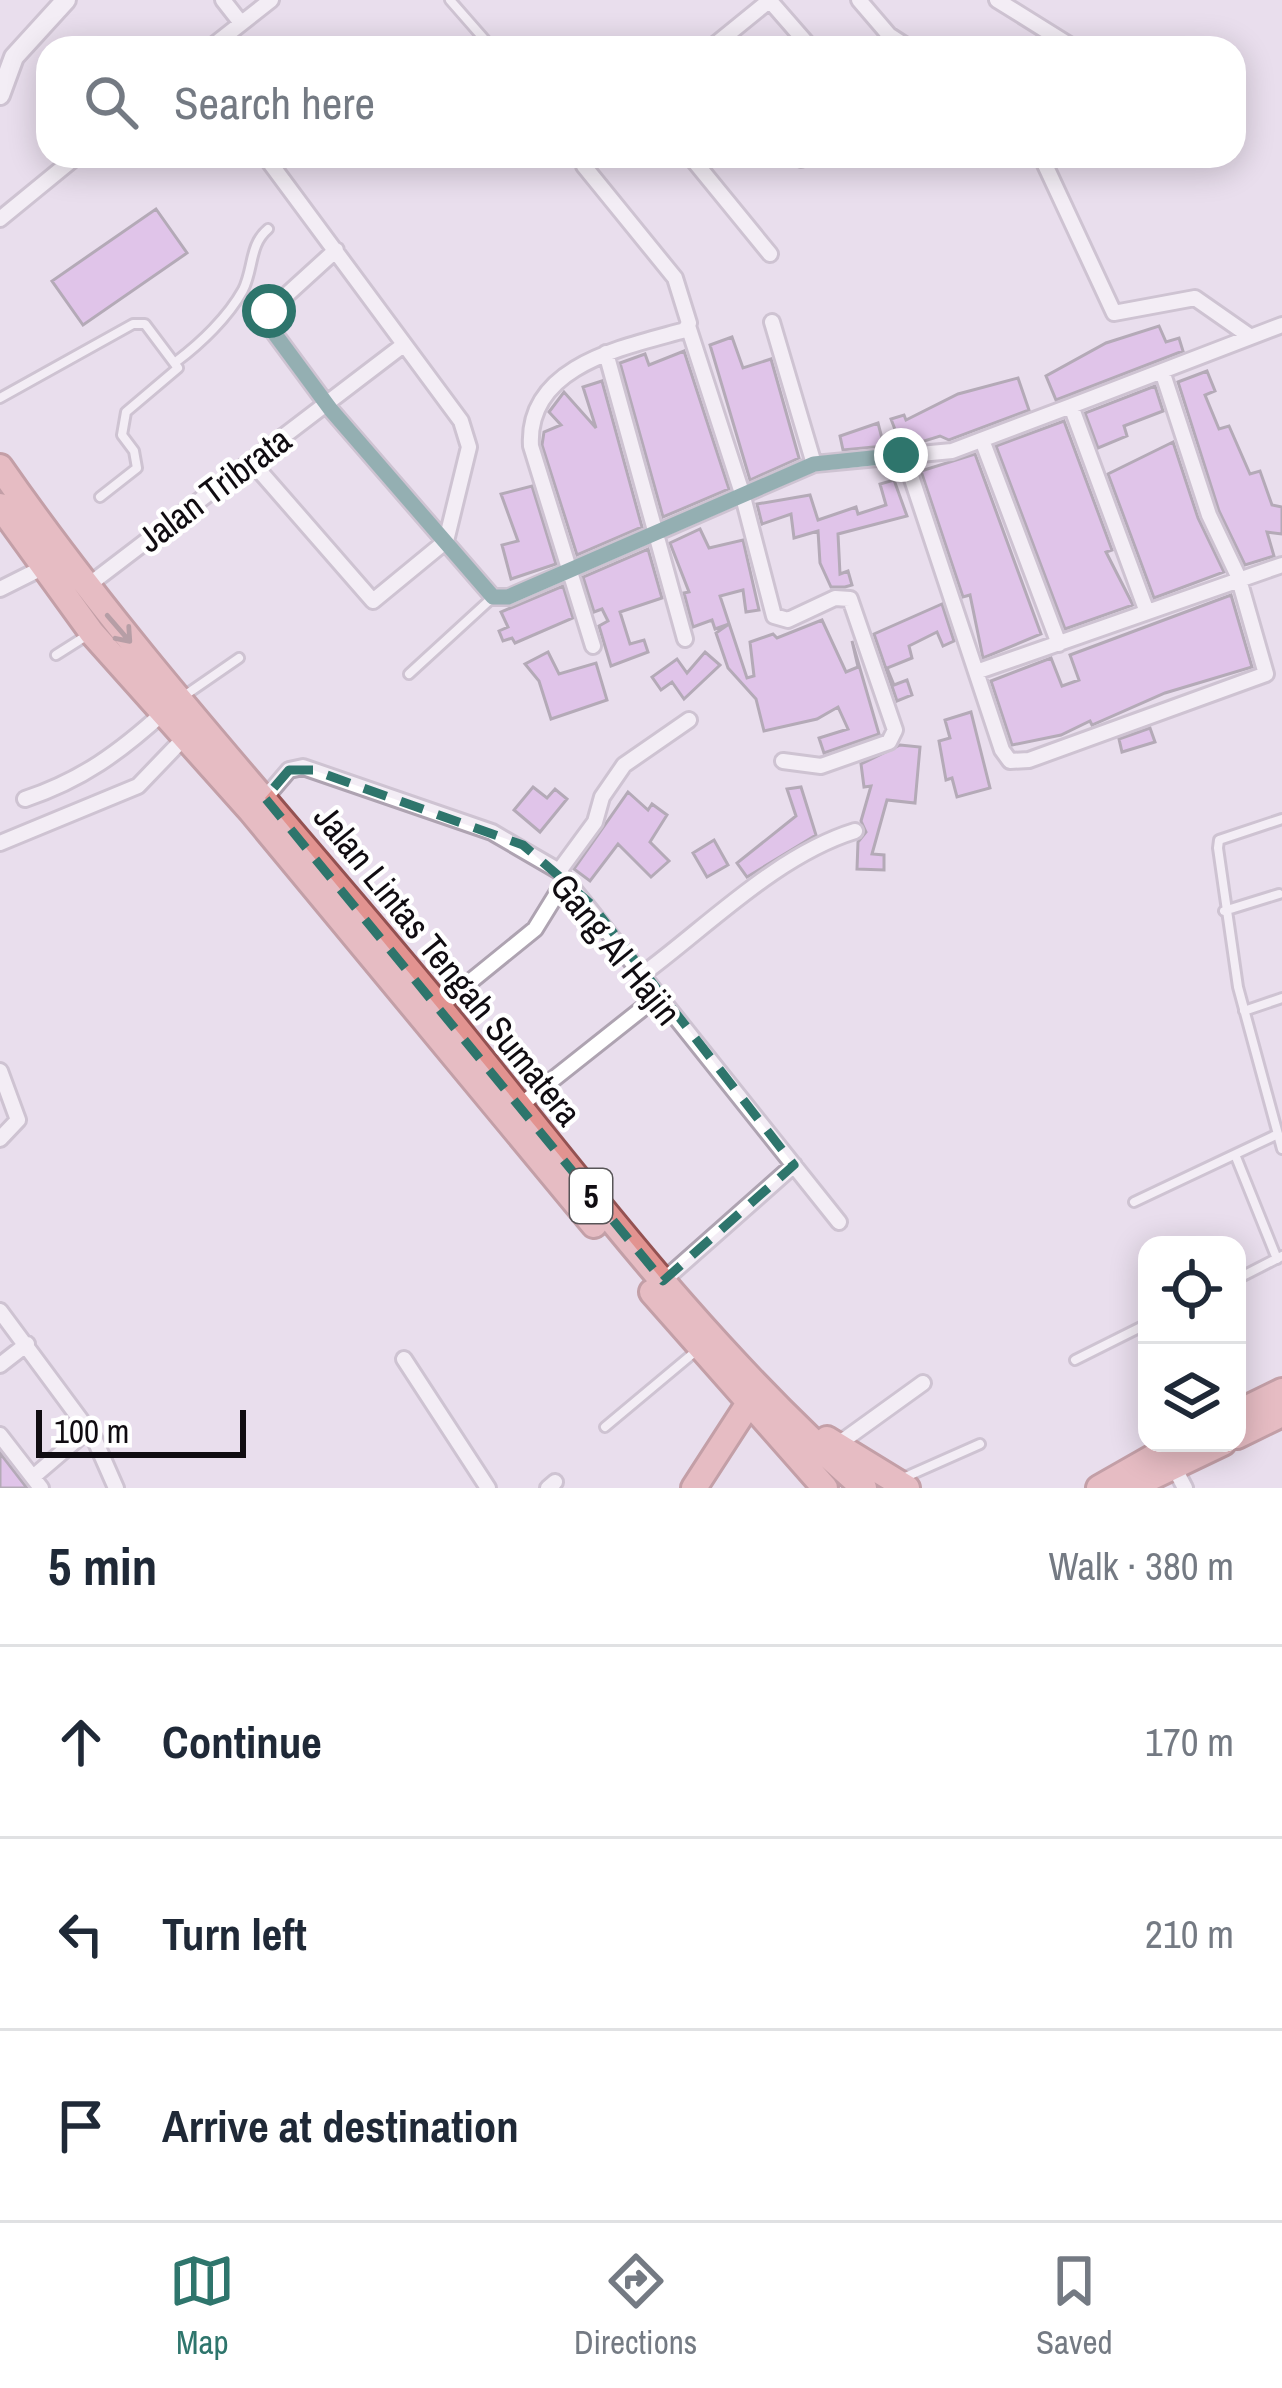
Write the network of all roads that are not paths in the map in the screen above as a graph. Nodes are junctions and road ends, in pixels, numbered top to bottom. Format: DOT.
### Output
graph roads {
  1 [pos="66,0"];
  2 [pos="223,0"];
  3 [pos="271,0"];
  4 [pos="450,0"];
  5 [pos="770,0"];
  6 [pos="859,0"];
  7 [pos="997,0"];
  8 [pos="242,22"];
  9 [pos="225,36"];
  10 [pos="482,36"];
  11 [pos="726,36"];
  12 [pos="802,36"];
  13 [pos="891,36"];
  14 [pos="1055,36"];
  15 [pos="0,95"];
  16 [pos="62,168"];
  17 [pos="274,168"];
  18 [pos="586,168"];
  19 [pos="701,168"];
  20 [pos="1047,168"];
  21 [pos="0,218"];
  22 [pos="268,229"];
  23 [pos="336,250"];
  24 [pos="770,254"];
  25 [pos="772,322"];
  26 [pos="689,324"];
  27 [pos="1282,326"];
  28 [pos="1248,335"];
  29 [pos="402,346"];
  30 [pos="606,353"];
  31 [pos="177,361"];
  32 [pos="1162,374"];
  33 [pos="0,398"];
  34 [pos="326,403"];
  35 [pos="1071,406"];
  36 [pos="982,440"];
  37 [pos="904,455"];
  38 [pos="250,461"];
  39 [pos="814,464"];
  40 [pos="0,467"];
  41 [pos="742,493"];
  42 [pos="100,497"];
  43 [pos="0,506"];
  44 [pos="656,532"];
  45 [pos="450,546"];
  46 [pos="1282,565"];
  47 [pos="571,567"];
  48 [pos="42,568"];
  49 [pos="1238,576"];
  50 [pos="84,588"];
  51 [pos="0,589"];
  52 [pos="493,597"];
  53 [pos="1147,612"];
  54 [pos="92,633"];
  55 [pos="685,639"];
  56 [pos="1059,644"];
  57 [pos="593,646"];
  58 [pos="56,655"];
  59 [pos="239,658"];
  60 [pos="980,671"];
  61 [pos="410,674"];
  62 [pos="172,706"];
  63 [pos="689,719"];
  64 [pos="186,736"];
  65 [pos="783,761"];
  66 [pos="265,798"];
  67 [pos="26,800"];
  68 [pos="1282,819"];
  69 [pos="855,831"];
  70 [pos="0,843"];
  71 [pos="298,854"];
  72 [pos="561,877"];
  73 [pos="331,891"];
  74 [pos="1279,894"];
  75 [pos="1224,911"];
  76 [pos="643,974"];
  77 [pos="657,997"];
  78 [pos="1282,998"];
  79 [pos="439,1007"];
  80 [pos="1244,1011"];
  81 [pos="0,1071"];
  82 [pos="518,1108"];
  83 [pos="1278,1134"];
  84 [pos="0,1139"];
  85 [pos="1282,1150"];
  86 [pos="1236,1157"];
  87 [pos="794,1165"];
  88 [pos="1135,1202"];
  89 [pos="838,1222"];
  90 [pos="1279,1257"];
  91 [pos="1246,1274"];
  92 [pos="663,1281"];
  93 [pos="0,1310"];
  94 [pos="1138,1328"];
  95 [pos="27,1344"];
  96 [pos="700,1348"];
  97 [pos="404,1360"];
  98 [pos="1075,1360"];
  99 [pos="0,1365"];
  100 [pos="923,1383"];
  101 [pos="1282,1391"];
  102 [pos="749,1403"];
  103 [pos="780,1408"];
  104 [pos="1246,1409"];
  105 [pos="1282,1414"];
  106 [pos="605,1427"];
  107 [pos="88,1430"];
  108 [pos="1246,1432"];
  109 [pos="0,1435"];
  110 [pos="980,1444"];
  111 [pos="836,1445"];
  112 [pos="1204,1452"];
  113 [pos="1167,1469"];
  114 [pos="36,1483"];
  115 [pos="901,1485"];
  116 [pos="116,1488"];
  117 [pos="488,1488"];
  118 [pos="694,1488"];
  119 [pos="825,1488"];
  120 [pos="864,1488"];
  121 [pos="1076,1488"];
  122 [pos="1099,1488"];
  123 [pos="1129,1488"];
  1 -- 15 [label="street"];
  2 -- 8 [label="street"];
  3 -- 8 [label="street"];
  4 -- 10 [label="lane"];
  5 -- 11 [label="street"];
  5 -- 12 [label="street"];
  6 -- 13 [label="street"];
  7 -- 14 [label="street"];
  8 -- 9 [label="street"];
  16 -- 21 [label="street"];
  17 -- 23 [label="street"];
  18 -- 26 [label="street"];
  19 -- 24 [label="street"];
  20 -- 28 [label="street"];
  22 -- 31 [label="lane"];
  23 -- 29 [label="street"];
  23 -- 34 [label="street"];
  25 -- 39 [label="street"];
  26 -- 30 [label="street"];
  26 -- 41 [label="street"];
  27 -- 28 [label="street"];
  28 -- 32 [label="street"];
  29 -- 34 [label="street, Jalan Tribrata"];
  29 -- 45 [label="street"];
  30 -- 44 [label="street"];
  30 -- 47 [label="street"];
  31 -- 33 [label="lane"];
  31 -- 42 [label="lane"];
  32 -- 35 [label="street"];
  32 -- 49 [label="street"];
  34 -- 38 [label="street, Jalan Tribrata"];
  34 -- 45 [label="street"];
  35 -- 36 [label="street"];
  35 -- 53 [label="street"];
  36 -- 37 [label="street"];
  36 -- 56 [label="street"];
  37 -- 39 [label="street"];
  37 -- 60 [label="street"];
  38 -- 45 [label="street"];
  38 -- 50 [label="street, Jalan Tribrata"];
  39 -- 41 [label="street"];
  40 -- 50 [label="highway, Jalan Lintas Tengah Sumatera / 5"];
  41 -- 44 [label="street"];
  41 -- 65 [label="street"];
  43 -- 48 [label="highway, Jalan Lintas Tengah Sumatera / 5"];
  44 -- 47 [label="street"];
  44 -- 55 [label="street"];
  45 -- 52 [label="street"];
  46 -- 49 [label="street"];
  47 -- 52 [label="street"];
  47 -- 57 [label="street"];
  48 -- 51 [label="street"];
  48 -- 54 [label="highway, Jalan Lintas Tengah Sumatera / 5"];
  49 -- 53 [label="street"];
  49 -- 60 [label="street"];
  50 -- 62 [label="highway, Jalan Lintas Tengah Sumatera / 5, one-way"];
  52 -- 61 [label="lane"];
  53 -- 56 [label="street"];
  54 -- 58 [label="lane"];
  54 -- 62 [label="highway, Jalan Lintas Tengah Sumatera / 5"];
  56 -- 60 [label="street"];
  59 -- 62 [label="lane"];
  62 -- 64 [label="highway, Jalan Lintas Tengah Sumatera / 5"];
  62 -- 66 [label="highway, Jalan Lintas Tengah Sumatera / 5"];
  62 -- 67 [label="street"];
  63 -- 72 [label="street"];
  64 -- 70 [label="street"];
  64 -- 71 [label="highway, Jalan Lintas Tengah Sumatera / 5"];
  66 -- 71 [label="highway, Jalan Lintas Tengah Sumatera / 5"];
  66 -- 72 [label="street, Gang Al Hajin"];
  68 -- 75 [label="lane"];
  69 -- 76 [label="street"];
  71 -- 73 [label="highway, Jalan Lintas Tengah Sumatera / 5"];
  72 -- 76 [label="street, Gang Al Hajin"];
  72 -- 79 [label="street"];
  73 -- 79 [label="highway, Jalan Lintas Tengah Sumatera / 5"];
  73 -- 96 [label="highway, Jalan Lintas Tengah Sumatera / 5"];
  74 -- 75 [label="lane"];
  75 -- 80 [label="lane"];
  76 -- 77 [label="street, Gang Al Hajin"];
  77 -- 82 [label="street"];
  77 -- 87 [label="street, Gang Al Hajin"];
  78 -- 80 [label="lane"];
  79 -- 82 [label="highway, Jalan Lintas Tengah Sumatera / 5"];
  80 -- 83 [label="lane"];
  81 -- 84 [label="street"];
  82 -- 92 [label="highway, Jalan Lintas Tengah Sumatera / 5"];
  83 -- 85 [label="lane"];
  83 -- 86 [label="lane"];
  86 -- 88 [label="lane"];
  86 -- 90 [label="lane"];
  87 -- 89 [label="street, Gang Al Hajin"];
  87 -- 92 [label="street"];
  90 -- 91 [label="lane"];
  92 -- 103 [label="highway, Jalan Lintas Tengah Sumatera / 5"];
  93 -- 95 [label="street"];
  94 -- 98 [label="lane"];
  95 -- 99 [label="street"];
  95 -- 107 [label="street"];
  96 -- 102 [label="highway, Jalan Lintas Tengah Sumatera / 5"];
  96 -- 106 [label="lane"];
  97 -- 117 [label="street"];
  100 -- 111 [label="street"];
  101 -- 104 [label="highway"];
  102 -- 118 [label="highway"];
  102 -- 119 [label="highway, Jalan Lintas Tengah Sumatera / 5"];
  103 -- 111 [label="highway"];
  103 -- 120 [label="highway, Jalan Lintas Tengah Sumatera / 5"];
  105 -- 108 [label="highway"];
  107 -- 114 [label="street"];
  107 -- 116 [label="street"];
  109 -- 114 [label="street"];
  110 -- 115 [label="lane"];
  111 -- 115 [label="highway"];
  112 -- 113 [label="highway"];
  113 -- 121 [label="highway"];
  113 -- 122 [label="highway"];
  113 -- 123 [label="highway"];
}
